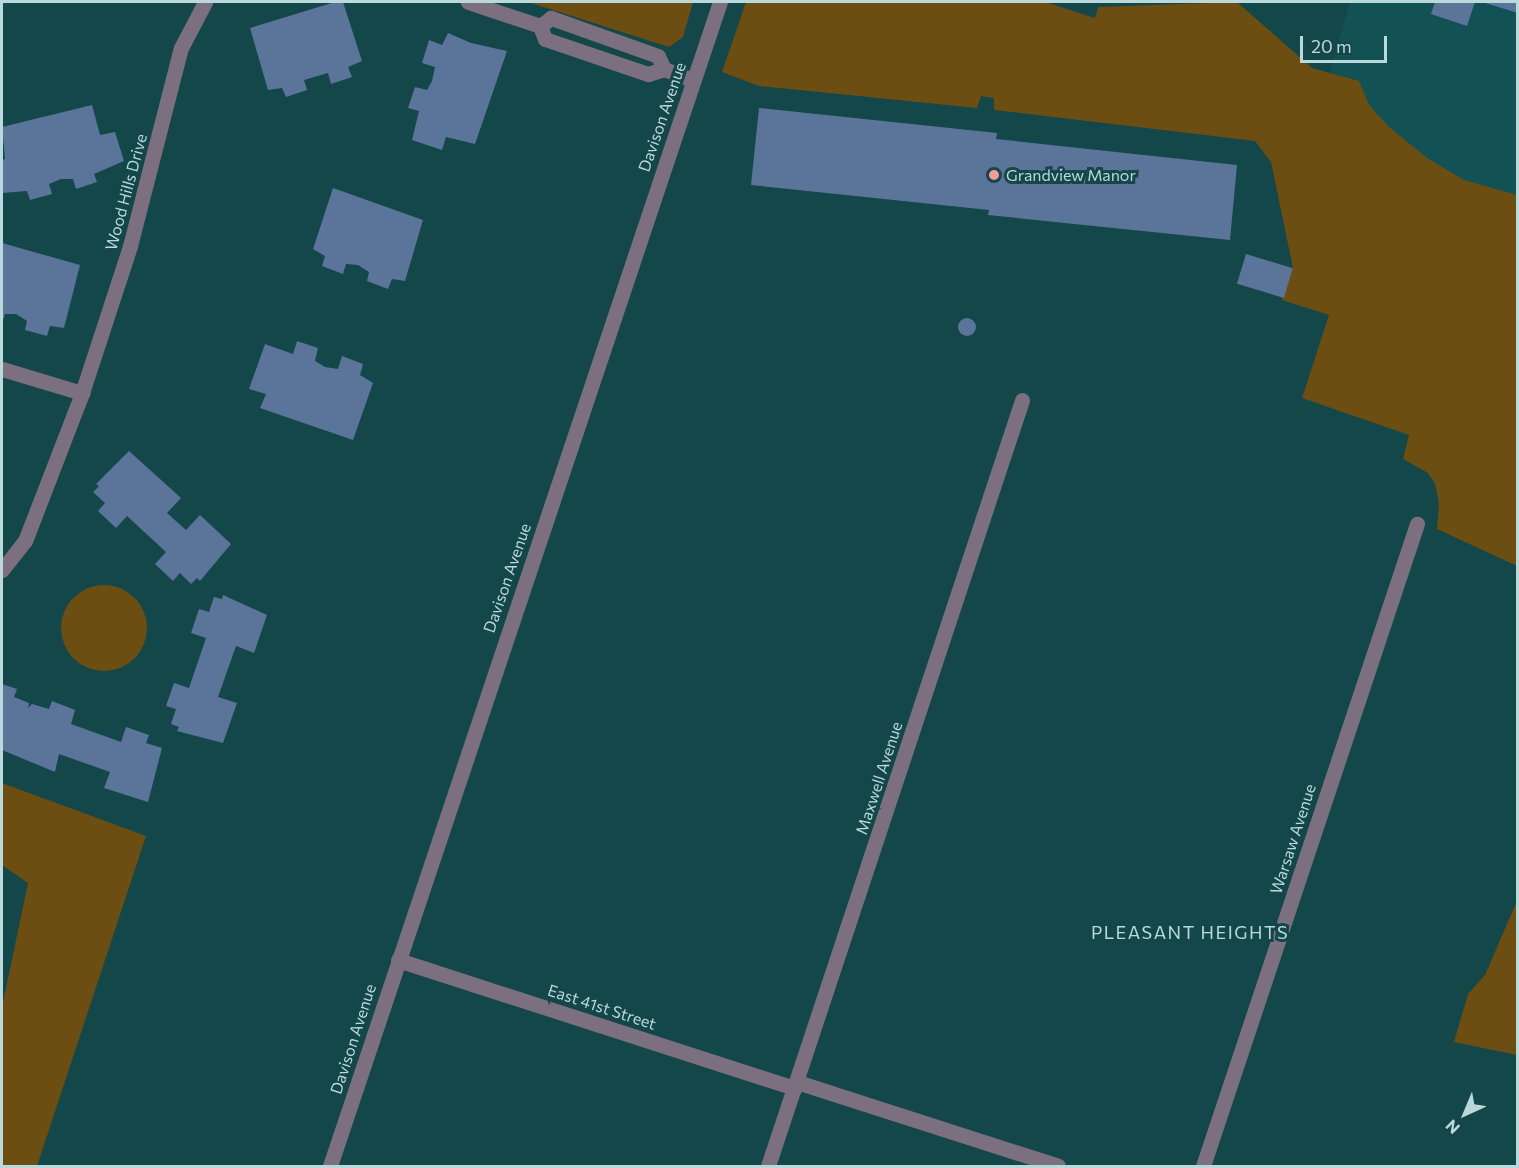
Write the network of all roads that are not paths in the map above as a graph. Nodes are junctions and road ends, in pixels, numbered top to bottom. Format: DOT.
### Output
graph roads {
  1 [pos="205,2"];
  2 [pos="468,2"];
  3 [pos="720,2"];
  4 [pos="540,26"];
  5 [pos="664,69"];
  6 [pos="693,80"];
  7 [pos="2,369"];
  8 [pos="82,393"];
  9 [pos="1022,400"];
  10 [pos="1417,524"];
  11 [pos="2,570"];
  12 [pos="398,960"];
  13 [pos="796,1085"];
  14 [pos="330,1167"];
  15 [pos="768,1167"];
  16 [pos="1058,1167"];
  17 [pos="1203,1167"];
  1 -- 8 [label="street, Wood Hills Drive"];
  2 -- 4 [label="street"];
  3 -- 6 [label="street, Davison Avenue"];
  4 -- 5 [label="street"];
  4 -- 5 [label="street"];
  5 -- 6 [label="street"];
  6 -- 12 [label="street, Davison Avenue"];
  7 -- 8 [label="street"];
  8 -- 11 [label="street, Wood Hills Drive"];
  9 -- 13 [label="street, Maxwell Avenue"];
  10 -- 17 [label="street, Warsaw Avenue"];
  12 -- 13 [label="street, East 41st Street"];
  12 -- 14 [label="street, Davison Avenue"];
  13 -- 15 [label="street, Maxwell Avenue"];
  13 -- 16 [label="street, East 41st Street"];
}
